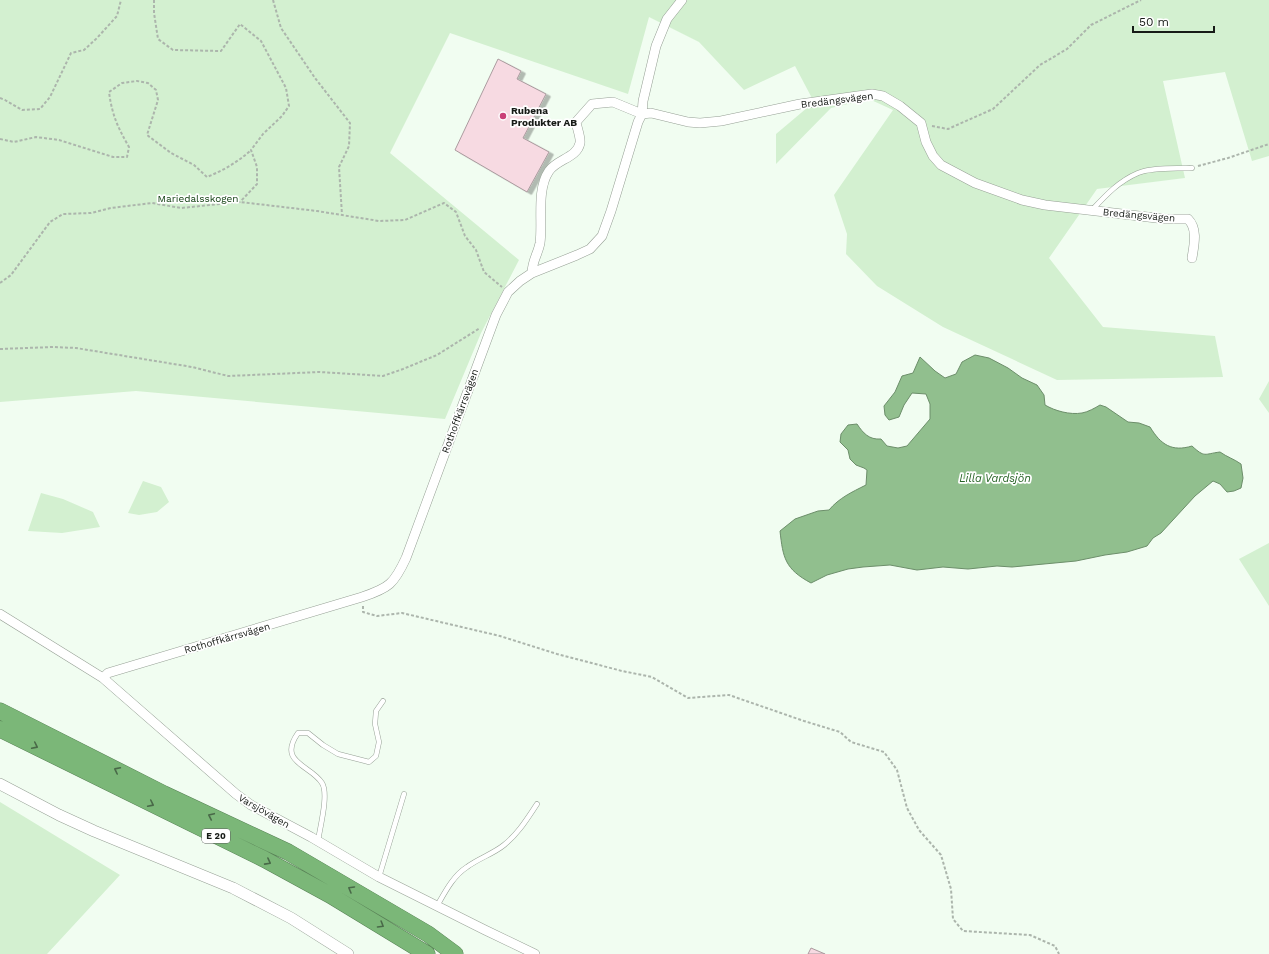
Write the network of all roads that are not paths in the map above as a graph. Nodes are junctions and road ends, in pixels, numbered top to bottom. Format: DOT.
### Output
graph roads {
  1 [pos="682,0"];
  2 [pos="642,114"];
  3 [pos="1192,168"];
  4 [pos="1090,211"];
  5 [pos="1192,258"];
  6 [pos="532,272"];
  7 [pos="0,614"];
  8 [pos="103,678"];
  9 [pos="383,701"];
  10 [pos="0,711"];
  11 [pos="0,729"];
  12 [pos="0,784"];
  13 [pos="404,794"];
  14 [pos="537,804"];
  15 [pos="318,841"];
  16 [pos="379,877"];
  17 [pos="437,906"];
  18 [pos="348,954"];
  19 [pos="427,954"];
  20 [pos="455,954"];
  21 [pos="535,954"];
  1 -- 2 [label="street, Rothoffkärrsvägen"];
  2 -- 4 [label="street, Bredängsvägen"];
  2 -- 6 [label="street, Rothoffkärrsvägen"];
  2 -- 6 [label="street, Bredängsvägen"];
  3 -- 4 [label="lane"];
  4 -- 5 [label="street, Bredängsvägen"];
  6 -- 8 [label="street, Rothoffkärrsvägen"];
  7 -- 8 [label="street, Varsjövägen"];
  8 -- 15 [label="street, Varsjövägen"];
  9 -- 15 [label="lane"];
  20 -- 10 [label="highway, E 20, one-way"];
  11 -- 19 [label="highway, E 20, one-way"];
  12 -- 18 [label="street"];
  13 -- 16 [label="lane"];
  14 -- 17 [label="lane"];
  15 -- 16 [label="street, Varsjövägen"];
  16 -- 17 [label="street, Varsjövägen"];
  17 -- 21 [label="street, Varsjövägen"];
}
